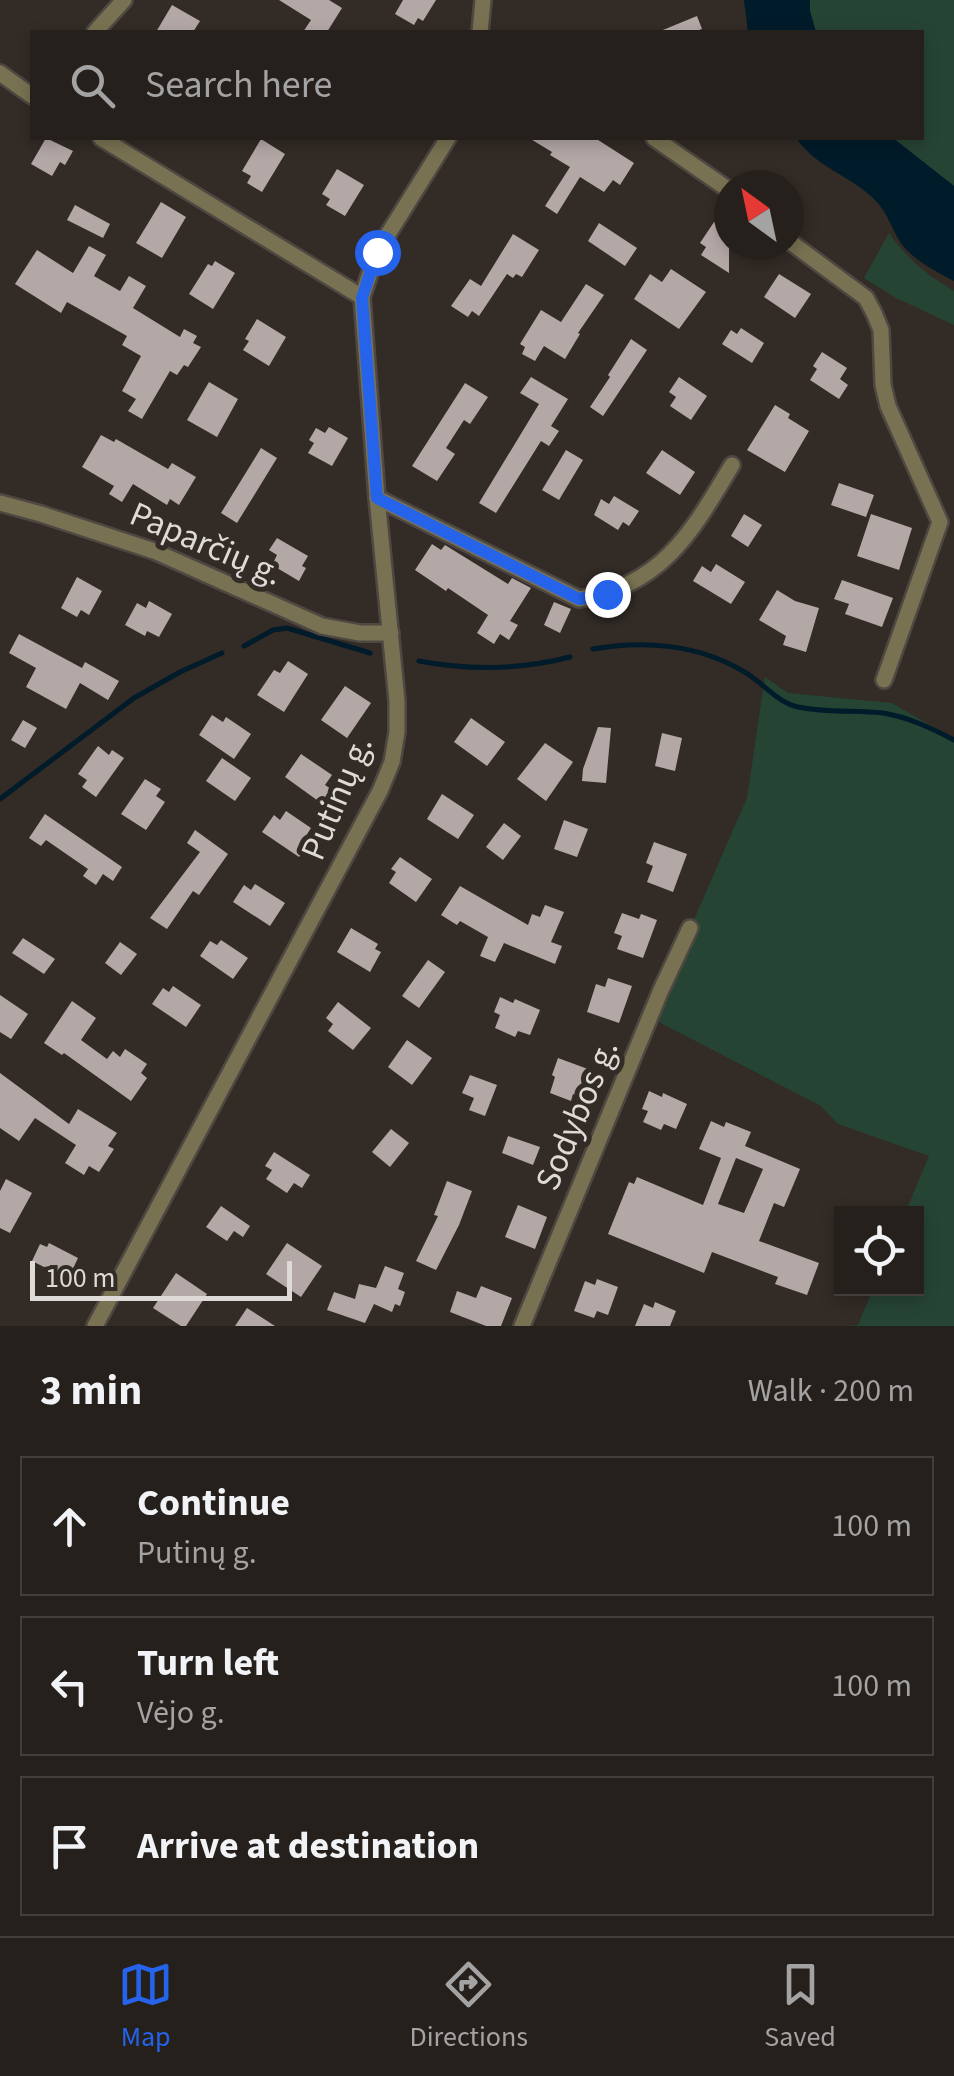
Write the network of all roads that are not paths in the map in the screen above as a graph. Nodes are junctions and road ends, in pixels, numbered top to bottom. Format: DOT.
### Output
graph roads {
  1 [pos="124,0"];
  2 [pos="483,0"];
  3 [pos="97,30"];
  4 [pos="481,30"];
  5 [pos="3,82"];
  6 [pos="30,92"];
  7 [pos="104,140"];
  8 [pos="447,140"];
  9 [pos="657,140"];
  10 [pos="714,180"];
  11 [pos="804,252"];
  12 [pos="362,298"];
  13 [pos="732,465"];
  14 [pos="377,498"];
  15 [pos="0,503"];
  16 [pos="391,633"];
  17 [pos="884,680"];
  18 [pos="690,928"];
  19 [pos="95,1326"];
  20 [pos="522,1326"];
  1 -- 3 [label="street"];
  2 -- 4 [label="street"];
  5 -- 6 [label="street"];
  7 -- 12 [label="street"];
  8 -- 12 [label="street, Putinų g."];
  9 -- 10 [label="street"];
  11 -- 17 [label="street"];
  12 -- 14 [label="street, Putinų g."];
  13 -- 14 [label="street"];
  14 -- 16 [label="street, Putinų g."];
  15 -- 16 [label="street, Paparčių g."];
  16 -- 19 [label="street, Putinų g."];
  18 -- 20 [label="street, Sodybos g."];
}
